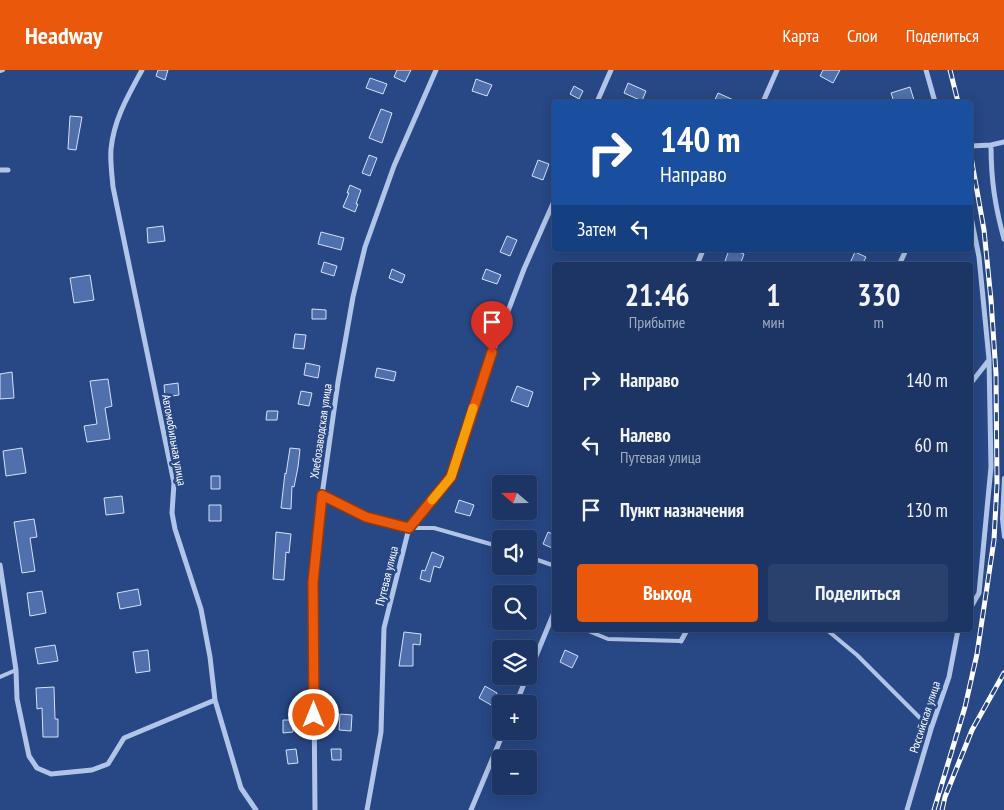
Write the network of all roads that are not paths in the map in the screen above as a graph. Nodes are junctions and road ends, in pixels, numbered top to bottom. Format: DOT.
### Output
graph roads {
  1 [pos="142,70"];
  2 [pos="436,70"];
  3 [pos="612,70"];
  4 [pos="776,70"];
  5 [pos="926,70"];
  6 [pos="598,100"];
  7 [pos="764,100"];
  8 [pos="935,100"];
  9 [pos="1004,142"];
  10 [pos="973,146"];
  11 [pos="991,146"];
  12 [pos="0,170"];
  13 [pos="8,170"];
  14 [pos="552,206"];
  15 [pos="973,226"];
  16 [pos="1004,239"];
  17 [pos="989,359"];
  18 [pos="973,380"];
  19 [pos="1004,478"];
  20 [pos="322,495"];
  21 [pos="409,528"];
  22 [pos="1004,537"];
  23 [pos="492,544"];
  24 [pos="537,560"];
  25 [pos="0,565"];
  26 [pos="552,565"];
  27 [pos="973,604"];
  28 [pos="552,617"];
  29 [pos="591,632"];
  30 [pos="686,632"];
  31 [pos="828,632"];
  32 [pos="958,632"];
  33 [pos="680,641"];
  34 [pos="537,653"];
  35 [pos="16,670"];
  36 [pos="0,677"];
  37 [pos="215,700"];
  38 [pos="931,729"];
  39 [pos="500,740"];
  40 [pos="256,810"];
  41 [pos="315,810"];
  42 [pos="367,810"];
  43 [pos="471,810"];
  44 [pos="907,810"];
  1 -- 37 [label="street, Автомобильная улица"];
  2 -- 20 [label="street, Хлебозаводская улица"];
  3 -- 6 [label="street"];
  4 -- 7 [label="street"];
  5 -- 8 [label="street"];
  9 -- 11 [label="street"];
  10 -- 11 [label="street"];
  11 -- 16 [label="street"];
  12 -- 13 [label="street"];
  14 -- 21 [label="street, Путевая улица"];
  15 -- 17 [label="street"];
  17 -- 18 [label="street"];
  17 -- 27 [label="street"];
  19 -- 22 [label="lane"];
  20 -- 21 [label="lane"];
  20 -- 41 [label="street, Хлебозаводская улица"];
  21 -- 23 [label="lane"];
  21 -- 42 [label="street, Путевая улица"];
  24 -- 26 [label="lane"];
  25 -- 35 [label="street"];
  28 -- 34 [label="street"];
  29 -- 33 [label="lane"];
  30 -- 33 [label="street"];
  31 -- 38 [label="lane"];
  32 -- 38 [label="street, Российская улица"];
  35 -- 36 [label="lane"];
  35 -- 37 [label="street"];
  37 -- 40 [label="street, Автомобильная улица"];
  38 -- 44 [label="street, Российская улица"];
  39 -- 43 [label="street"];
}
